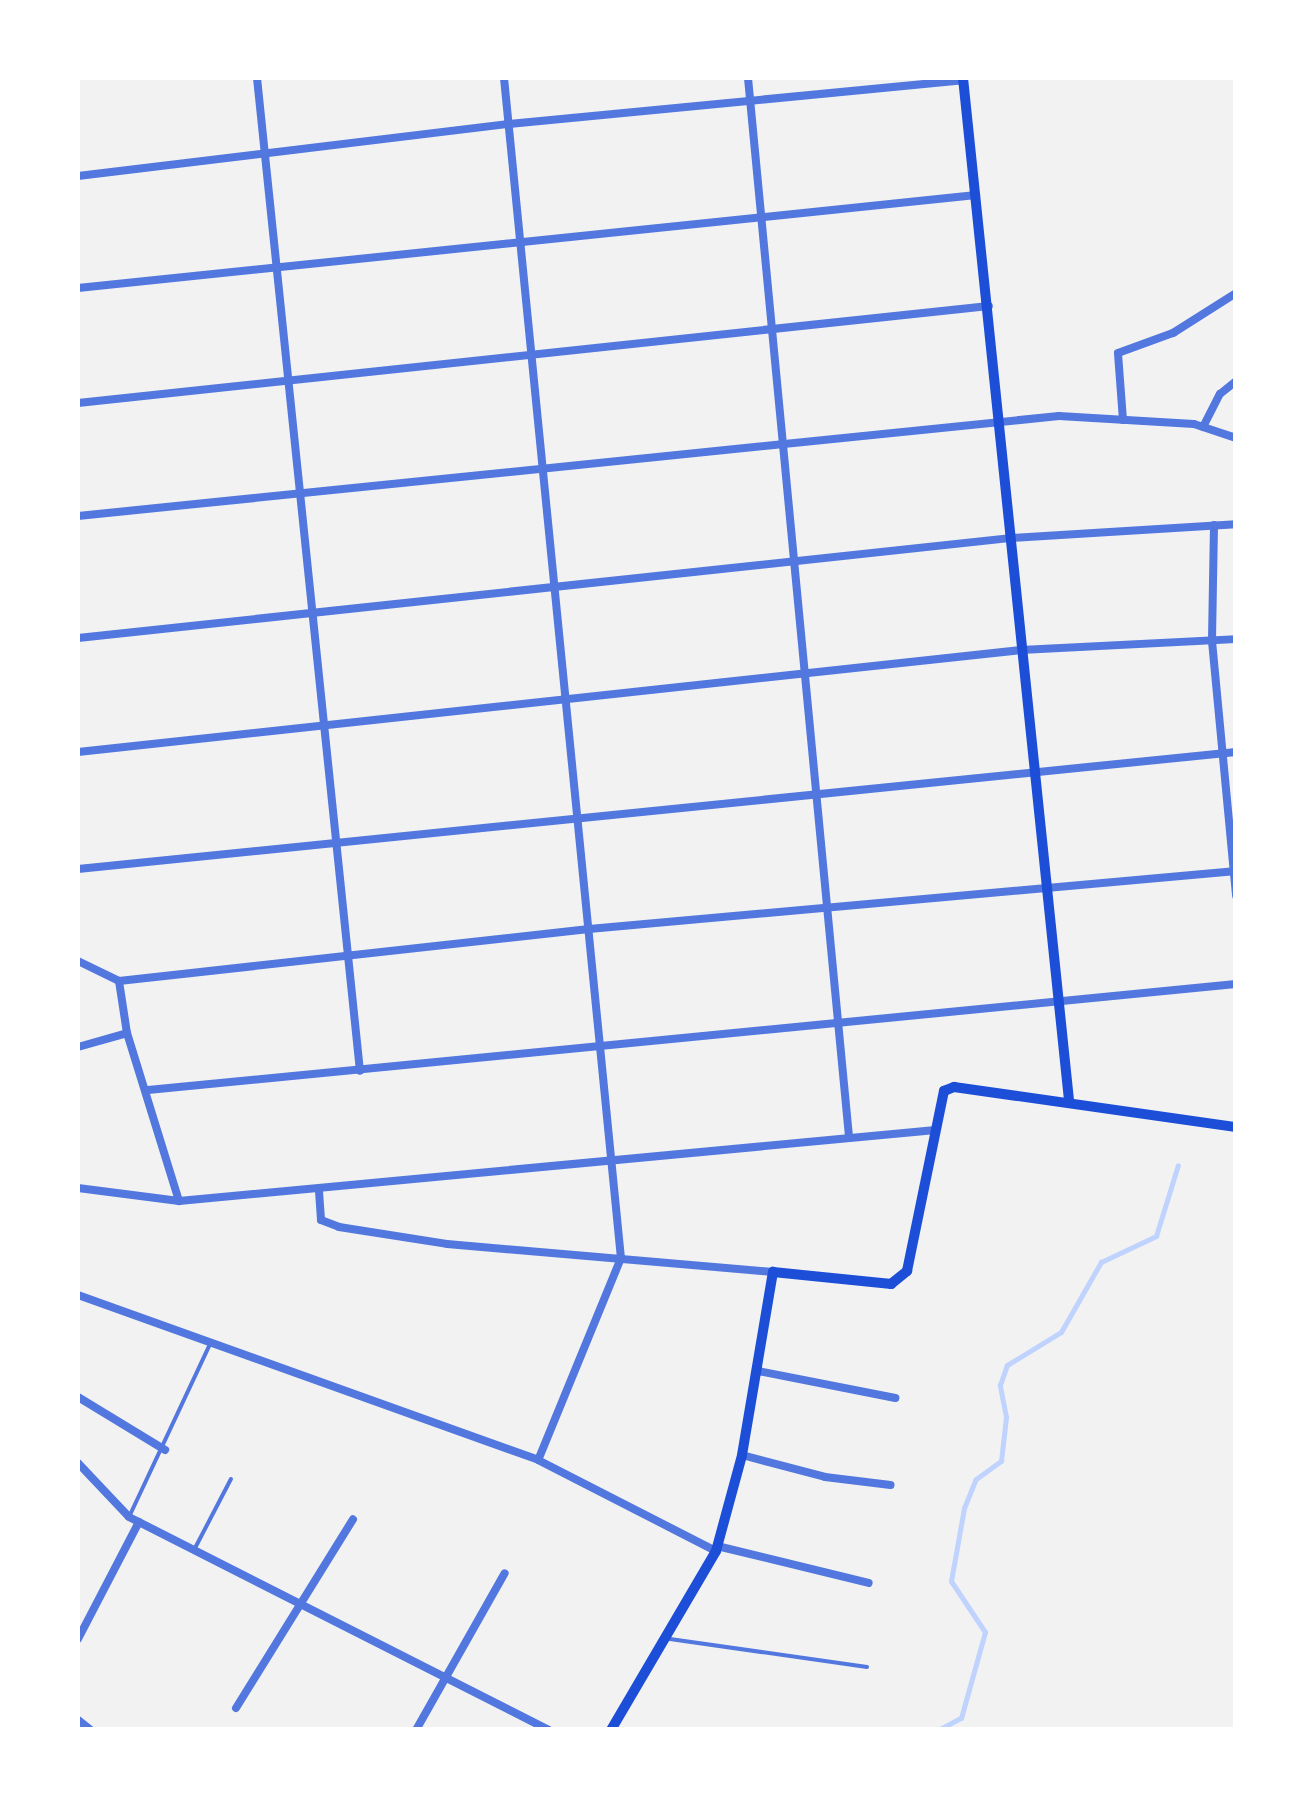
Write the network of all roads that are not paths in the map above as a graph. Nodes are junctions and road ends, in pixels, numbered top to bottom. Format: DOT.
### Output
graph roads {
  1 [pos="258,78"];
  2 [pos="504,78"];
  3 [pos="748,78"];
  4 [pos="963,79"];
  5 [pos="750,101"];
  6 [pos="508,124"];
  7 [pos="265,154"];
  8 [pos="78,176"];
  9 [pos="976,194"];
  10 [pos="760,215"];
  11 [pos="518,240"];
  12 [pos="278,267"];
  13 [pos="78,288"];
  14 [pos="1236,294"];
  15 [pos="989,306"];
  16 [pos="769,332"];
  17 [pos="528,358"];
  18 [pos="290,378"];
  19 [pos="1236,381"];
  20 [pos="78,403"];
  21 [pos="1122,420"];
  22 [pos="1000,421"];
  23 [pos="1203,427"];
  24 [pos="1236,438"];
  25 [pos="780,449"];
  26 [pos="542,472"];
  27 [pos="299,496"];
  28 [pos="78,516"];
  29 [pos="1236,524"];
  30 [pos="1214,525"];
  31 [pos="1010,538"];
  32 [pos="791,563"];
  33 [pos="552,588"];
  34 [pos="310,610"];
  35 [pos="78,638"];
  36 [pos="1236,640"];
  37 [pos="1212,641"];
  38 [pos="1021,650"];
  39 [pos="801,676"];
  40 [pos="565,700"];
  41 [pos="323,726"];
  42 [pos="78,752"];
  43 [pos="1223,752"];
  44 [pos="1236,752"];
  45 [pos="1034,771"];
  46 [pos="815,795"];
  47 [pos="578,820"];
  48 [pos="336,840"];
  49 [pos="78,869"];
  50 [pos="1234,871"];
  51 [pos="1048,888"];
  52 [pos="1236,896"];
  53 [pos="828,908"];
  54 [pos="589,929"];
  55 [pos="347,957"];
  56 [pos="78,961"];
  57 [pos="119,981"];
  58 [pos="1236,984"];
  59 [pos="1057,1004"];
  60 [pos="840,1027"];
  61 [pos="127,1033"];
  62 [pos="78,1048"];
  63 [pos="600,1050"];
  64 [pos="360,1072"];
  65 [pos="148,1090"];
  66 [pos="1069,1101"];
  67 [pos="1236,1127"];
  68 [pos="936,1130"];
  69 [pos="849,1136"];
  70 [pos="610,1162"];
  71 [pos="78,1188"];
  72 [pos="319,1192"];
  73 [pos="179,1201"];
  74 [pos="621,1258"];
  75 [pos="773,1272"];
  76 [pos="78,1295"];
  77 [pos="210,1346"];
  78 [pos="758,1371"];
  79 [pos="78,1398"];
  80 [pos="895,1398"];
  81 [pos="165,1450"];
  82 [pos="742,1455"];
  83 [pos="538,1460"];
  84 [pos="78,1463"];
  85 [pos="231,1479"];
  86 [pos="891,1486"];
  87 [pos="129,1517"];
  88 [pos="353,1519"];
  89 [pos="139,1522"];
  90 [pos="716,1548"];
  91 [pos="194,1550"];
  92 [pos="505,1572"];
  93 [pos="869,1583"];
  94 [pos="301,1604"];
  95 [pos="670,1638"];
  96 [pos="78,1639"];
  97 [pos="867,1667"];
  98 [pos="446,1676"];
  99 [pos="236,1708"];
  100 [pos="78,1720"];
  101 [pos="91,1730"];
  102 [pos="416,1730"];
  103 [pos="549,1730"];
  104 [pos="610,1730"];
  1 -- 7 [label="street"];
  2 -- 6 [label="street"];
  3 -- 5 [label="street"];
  4 -- 5 [label="street"];
  4 -- 9 [label="main road"];
  5 -- 6 [label="street"];
  5 -- 10 [label="street"];
  6 -- 7 [label="street"];
  6 -- 11 [label="street"];
  7 -- 8 [label="street"];
  7 -- 12 [label="street"];
  9 -- 10 [label="street"];
  9 -- 15 [label="main road"];
  10 -- 11 [label="street"];
  10 -- 16 [label="street"];
  11 -- 12 [label="street"];
  11 -- 17 [label="street"];
  12 -- 13 [label="street"];
  12 -- 18 [label="street"];
  14 -- 21 [label="street"];
  15 -- 16 [label="street"];
  15 -- 22 [label="main road"];
  16 -- 17 [label="street"];
  16 -- 25 [label="street"];
  17 -- 18 [label="street"];
  17 -- 26 [label="street"];
  18 -- 20 [label="street"];
  18 -- 27 [label="street"];
  19 -- 23 [label="street"];
  21 -- 22 [label="street"];
  21 -- 23 [label="street"];
  22 -- 25 [label="street"];
  22 -- 31 [label="main road"];
  23 -- 24 [label="street"];
  25 -- 26 [label="street"];
  25 -- 32 [label="street"];
  26 -- 27 [label="street"];
  26 -- 33 [label="street"];
  27 -- 28 [label="street"];
  27 -- 34 [label="street"];
  29 -- 30 [label="street"];
  30 -- 31 [label="street"];
  30 -- 37 [label="street"];
  31 -- 32 [label="street"];
  31 -- 38 [label="main road"];
  32 -- 33 [label="street"];
  32 -- 39 [label="street"];
  33 -- 34 [label="street"];
  33 -- 40 [label="street"];
  34 -- 35 [label="street"];
  34 -- 41 [label="street"];
  36 -- 37 [label="street"];
  37 -- 38 [label="street"];
  37 -- 43 [label="street"];
  38 -- 39 [label="street"];
  38 -- 45 [label="main road"];
  39 -- 40 [label="street"];
  39 -- 46 [label="street"];
  40 -- 41 [label="street"];
  40 -- 47 [label="street"];
  41 -- 42 [label="street"];
  41 -- 48 [label="street"];
  43 -- 44 [label="street"];
  43 -- 45 [label="street"];
  43 -- 50 [label="street"];
  45 -- 46 [label="street"];
  45 -- 51 [label="main road"];
  46 -- 47 [label="street"];
  46 -- 53 [label="street"];
  47 -- 48 [label="street"];
  47 -- 54 [label="street"];
  48 -- 49 [label="street"];
  48 -- 55 [label="street"];
  50 -- 51 [label="street"];
  50 -- 52 [label="street"];
  51 -- 53 [label="street"];
  51 -- 59 [label="main road"];
  53 -- 54 [label="street"];
  53 -- 60 [label="street"];
  54 -- 55 [label="street"];
  54 -- 63 [label="street"];
  55 -- 57 [label="street"];
  55 -- 64 [label="street"];
  56 -- 57 [label="street"];
  57 -- 61 [label="street"];
  58 -- 59 [label="street"];
  59 -- 60 [label="street"];
  59 -- 66 [label="main road"];
  60 -- 63 [label="street"];
  60 -- 69 [label="street"];
  61 -- 62 [label="street"];
  61 -- 65 [label="street"];
  63 -- 64 [label="street"];
  63 -- 70 [label="street"];
  64 -- 65 [label="street"];
  65 -- 73 [label="street"];
  66 -- 67 [label="main road"];
  66 -- 68 [label="main road"];
  68 -- 69 [label="street"];
  68 -- 75 [label="main road"];
  69 -- 70 [label="street"];
  70 -- 72 [label="street"];
  70 -- 74 [label="street"];
  71 -- 73 [label="street"];
  72 -- 73 [label="street"];
  72 -- 74 [label="street"];
  74 -- 75 [label="street"];
  74 -- 83 [label="street"];
  75 -- 78 [label="main road"];
  76 -- 77 [label="street"];
  77 -- 81 [label="lane"];
  77 -- 83 [label="street"];
  78 -- 80 [label="street"];
  78 -- 82 [label="main road"];
  79 -- 81 [label="street"];
  81 -- 87 [label="lane"];
  82 -- 86 [label="street"];
  82 -- 90 [label="main road"];
  83 -- 90 [label="street"];
  84 -- 87 [label="street"];
  85 -- 91 [label="lane"];
  87 -- 89 [label="street"];
  88 -- 94 [label="street"];
  89 -- 91 [label="street"];
  89 -- 96 [label="street"];
  90 -- 93 [label="street"];
  90 -- 95 [label="main road"];
  91 -- 94 [label="street"];
  92 -- 98 [label="street"];
  94 -- 98 [label="street"];
  94 -- 99 [label="street"];
  95 -- 97 [label="lane"];
  95 -- 104 [label="main road"];
  98 -- 102 [label="street"];
  98 -- 103 [label="street"];
  100 -- 101 [label="street"];
}
